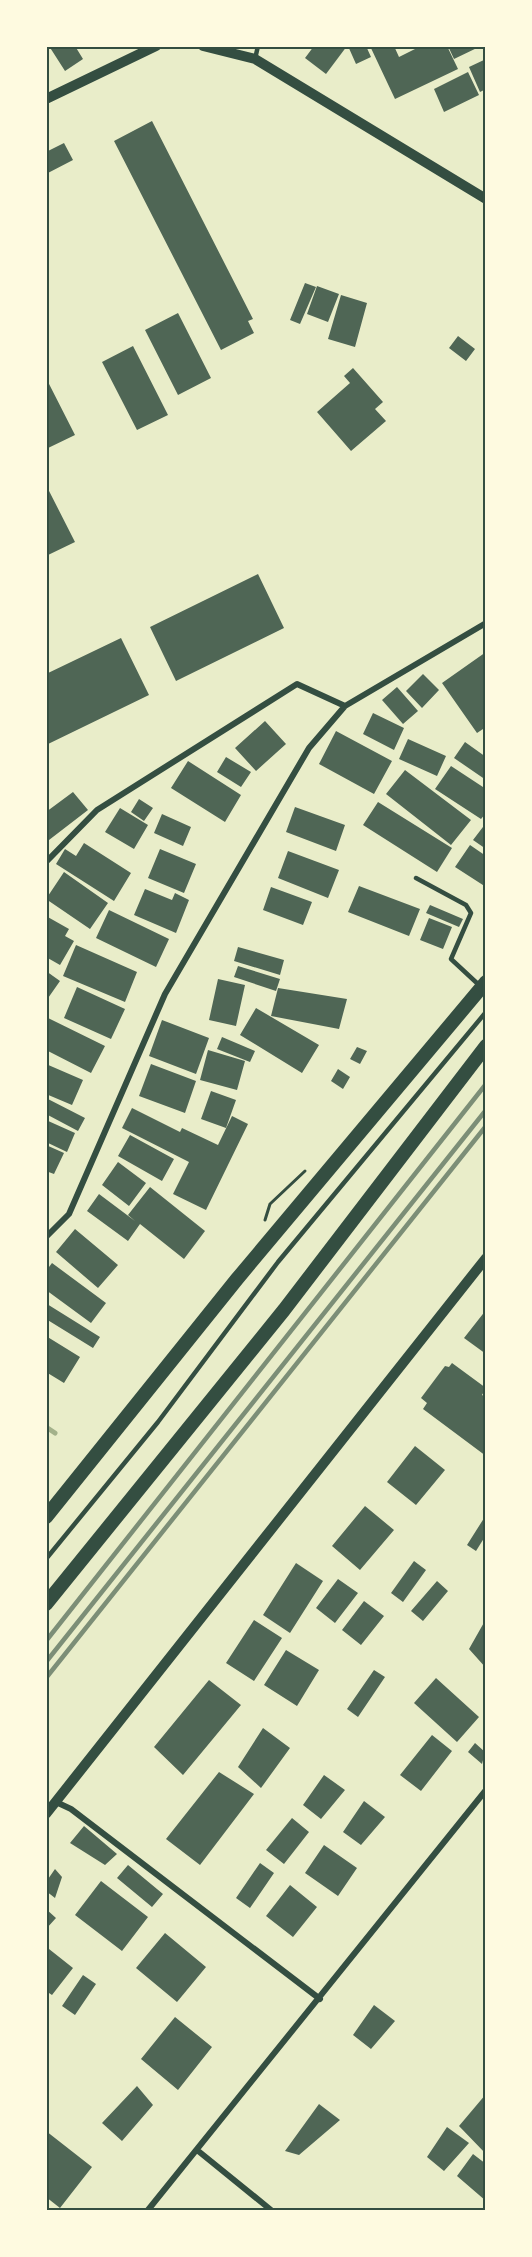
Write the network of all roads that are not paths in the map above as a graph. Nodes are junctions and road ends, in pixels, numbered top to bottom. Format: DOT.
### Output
graph roads {
  1 [pos="156,46"];
  2 [pos="203,46"];
  3 [pos="258,46"];
  4 [pos="255,59"];
  5 [pos="46,99"];
  6 [pos="486,199"];
  7 [pos="486,623"];
  8 [pos="345,706"];
  9 [pos="46,862"];
  10 [pos="416,878"];
  11 [pos="483,984"];
  12 [pos="486,1012"];
  13 [pos="486,1046"];
  14 [pos="46,1237"];
  15 [pos="486,1258"];
  16 [pos="46,1517"];
  17 [pos="46,1559"];
  18 [pos="46,1604"];
  19 [pos="486,1790"];
  20 [pos="56,1802"];
  21 [pos="46,1814"];
  22 [pos="320,1999"];
  23 [pos="197,2150"];
  24 [pos="148,2211"];
  25 [pos="271,2211"];
  1 -- 5 [label="street"];
  2 -- 4 [label="street"];
  3 -- 4 [label="lane"];
  4 -- 6 [label="street"];
  7 -- 8 [label="street"];
  8 -- 9 [label="street"];
  8 -- 14 [label="street"];
  10 -- 11 [label="lane"];
  11 -- 16 [label="highway"];
  12 -- 17 [label="lane"];
  13 -- 18 [label="highway"];
  15 -- 20 [label="street"];
  19 -- 22 [label="street"];
  20 -- 21 [label="street"];
  20 -- 22 [label="street"];
  22 -- 23 [label="street"];
  23 -- 24 [label="street"];
  23 -- 25 [label="street"];
}
